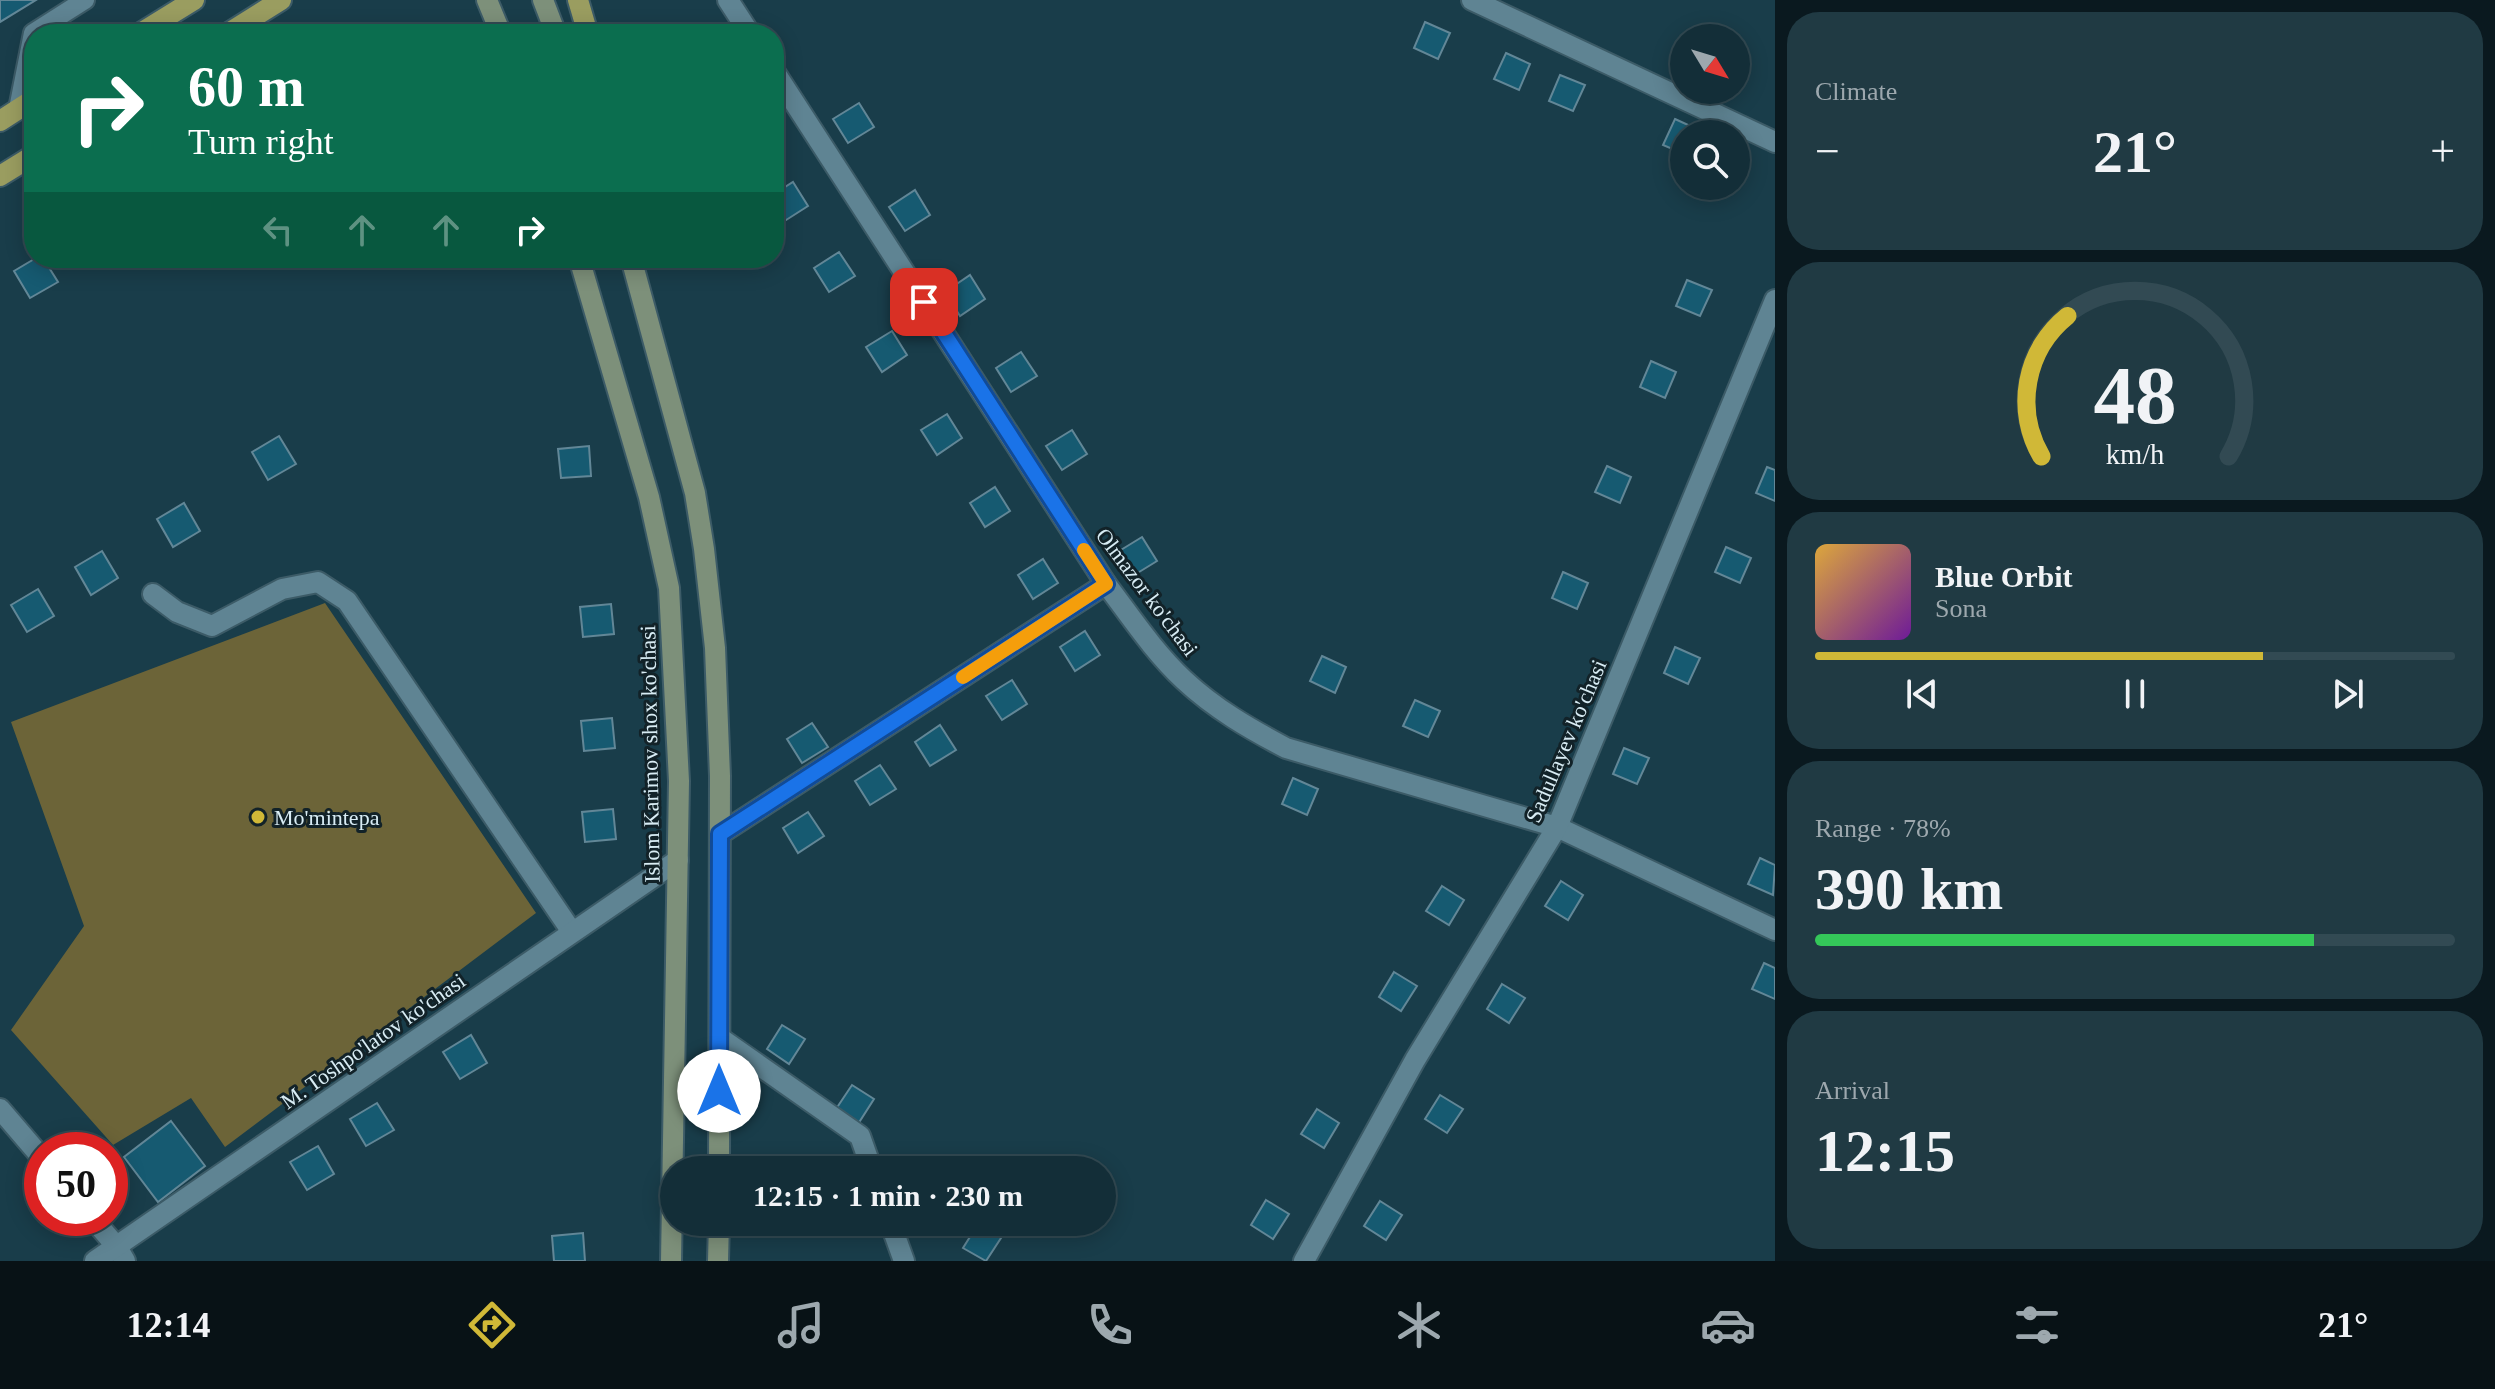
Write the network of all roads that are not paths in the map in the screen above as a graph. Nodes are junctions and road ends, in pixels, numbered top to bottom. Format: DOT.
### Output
graph roads {
  1 [pos="85,0"];
  2 [pos="194,0"];
  3 [pos="281,0"];
  4 [pos="487,0"];
  5 [pos="543,0"];
  6 [pos="578,0"];
  7 [pos="728,0"];
  8 [pos="1472,0"];
  9 [pos="47,24"];
  10 [pos="155,24"];
  11 [pos="243,24"];
  12 [pos="497,24"];
  13 [pos="552,24"];
  14 [pos="585,24"];
  15 [pos="744,24"];
  16 [pos="784,86"];
  17 [pos="24,105"];
  18 [pos="0,121"];
  19 [pos="1775,142"];
  20 [pos="24,161"];
  21 [pos="0,176"];
  22 [pos="582,268"];
  23 [pos="634,268"];
  24 [pos="1775,300"];
  25 [pos="1106,584"];
  26 [pos="153,594"];
  27 [pos="1557,827"];
  28 [pos="720,834"];
  29 [pos="678,860"];
  30 [pos="1775,930"];
  31 [pos="572,932"];
  32 [pos="720,1038"];
  33 [pos="0,1109"];
  34 [pos="24,1137"];
  35 [pos="719,1156"];
  36 [pos="867,1156"];
  37 [pos="106,1236"];
  38 [pos="719,1236"];
  39 [pos="895,1236"];
  40 [pos="121,1254"];
  41 [pos="95,1261"];
  42 [pos="671,1261"];
  43 [pos="718,1261"];
  44 [pos="904,1261"];
  45 [pos="1304,1261"];
  1 -- 9 [label="lane"];
  2 -- 10 [label="main road"];
  3 -- 11 [label="main road"];
  4 -- 12 [label="main road"];
  5 -- 13 [label="main road"];
  6 -- 14 [label="main road"];
  7 -- 15 [label="street"];
  8 -- 19 [label="street"];
  16 -- 25 [label="street, Olmazor ko'chasi"];
  17 -- 18 [label="main road"];
  20 -- 21 [label="main road"];
  22 -- 29 [label="main road, Islom Karimov shox ko'chasi"];
  23 -- 28 [label="main road"];
  24 -- 27 [label="street, Sadullayev ko'chasi"];
  25 -- 27 [label="street, Olmazor ko'chasi"];
  25 -- 28 [label="street"];
  26 -- 31 [label="street"];
  27 -- 30 [label="street, Olmazor ko'chasi"];
  27 -- 45 [label="street, Sadullayev ko'chasi"];
  28 -- 32 [label="main road"];
  29 -- 31 [label="street, M. Toshpo'latov ko'chasi"];
  29 -- 42 [label="main road, Islom Karimov shox ko'chasi"];
  31 -- 40 [label="street, M. Toshpo'latov ko'chasi"];
  32 -- 35 [label="main road"];
  32 -- 36 [label="street"];
  33 -- 34 [label="street"];
  37 -- 40 [label="street"];
  38 -- 43 [label="main road"];
  39 -- 44 [label="street"];
  40 -- 41 [label="street, M. Toshpo'latov ko'chasi"];
}
